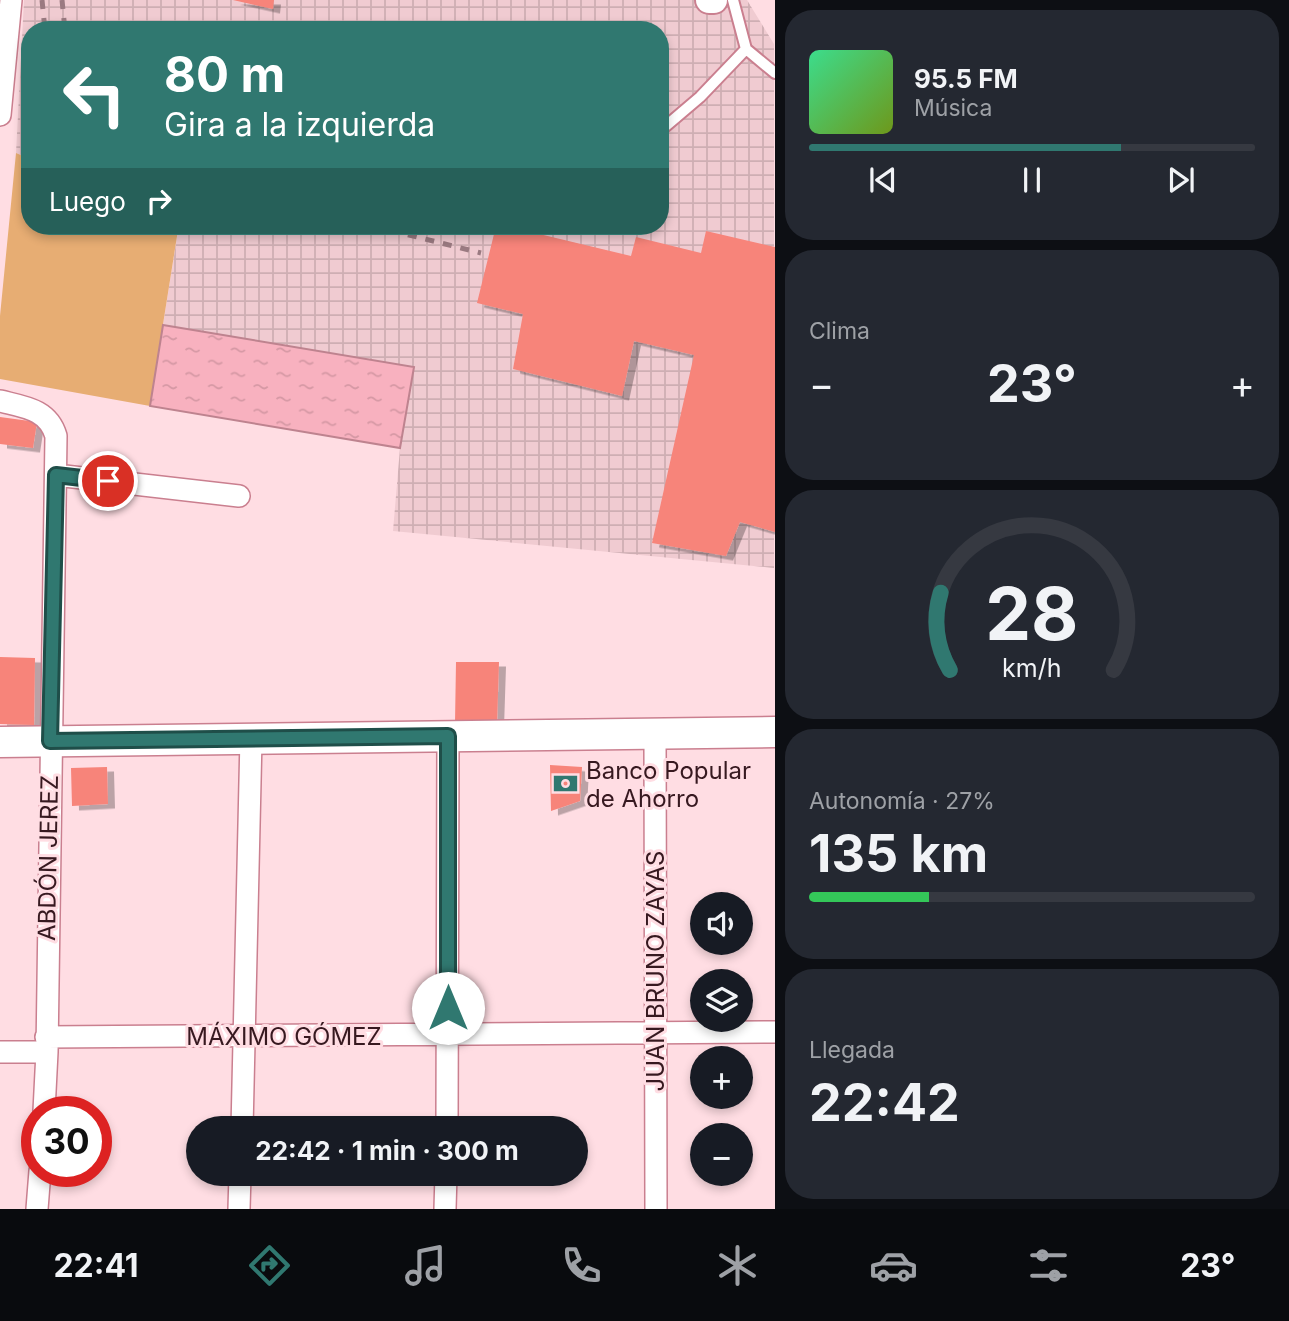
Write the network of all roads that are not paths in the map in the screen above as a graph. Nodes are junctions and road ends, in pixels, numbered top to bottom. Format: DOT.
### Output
graph roads {
  1 [pos="11,0"];
  2 [pos="733,0"];
  3 [pos="746,49"];
  4 [pos="775,73"];
  5 [pos="0,114"];
  6 [pos="669,123"];
  7 [pos="0,401"];
  8 [pos="56,475"];
  9 [pos="239,496"];
  10 [pos="775,732"];
  11 [pos="655,734"];
  12 [pos="448,736"];
  13 [pos="251,738"];
  14 [pos="50,741"];
  15 [pos="0,742"];
  16 [pos="775,1032"];
  17 [pos="655,1033"];
  18 [pos="448,1035"];
  19 [pos="245,1037"];
  20 [pos="47,1044"];
  21 [pos="0,1052"];
  22 [pos="45,1096"];
  23 [pos="242,1116"];
  24 [pos="447,1116"];
  25 [pos="240,1186"];
  26 [pos="446,1186"];
  27 [pos="39,1187"];
  28 [pos="37,1209"];
  29 [pos="239,1209"];
  30 [pos="445,1209"];
  31 [pos="656,1209"];
  1 -- 5 [label="street"];
  2 -- 3 [label="lane"];
  3 -- 4 [label="lane"];
  3 -- 6 [label="lane"];
  7 -- 8 [label="street, ABDÓN JEREZ"];
  8 -- 9 [label="street"];
  8 -- 14 [label="street, ABDÓN JEREZ"];
  10 -- 11 [label="main road"];
  11 -- 12 [label="main road"];
  11 -- 17 [label="street, JUAN BRUNO ZAYAS"];
  12 -- 13 [label="main road"];
  12 -- 18 [label="street"];
  13 -- 14 [label="main road"];
  13 -- 19 [label="street"];
  14 -- 15 [label="main road"];
  14 -- 20 [label="street, ABDÓN JEREZ"];
  16 -- 17 [label="street, MÁXIMO GÓMEZ"];
  17 -- 18 [label="street, MÁXIMO GÓMEZ"];
  17 -- 31 [label="street, JUAN BRUNO ZAYAS"];
  18 -- 19 [label="street, MÁXIMO GÓMEZ"];
  18 -- 24 [label="street"];
  19 -- 20 [label="street, MÁXIMO GÓMEZ"];
  19 -- 23 [label="street"];
  20 -- 21 [label="street, MÁXIMO GÓMEZ"];
  20 -- 22 [label="street, ABDÓN JEREZ"];
  25 -- 29 [label="street"];
  26 -- 30 [label="street"];
  27 -- 28 [label="street"];
}
